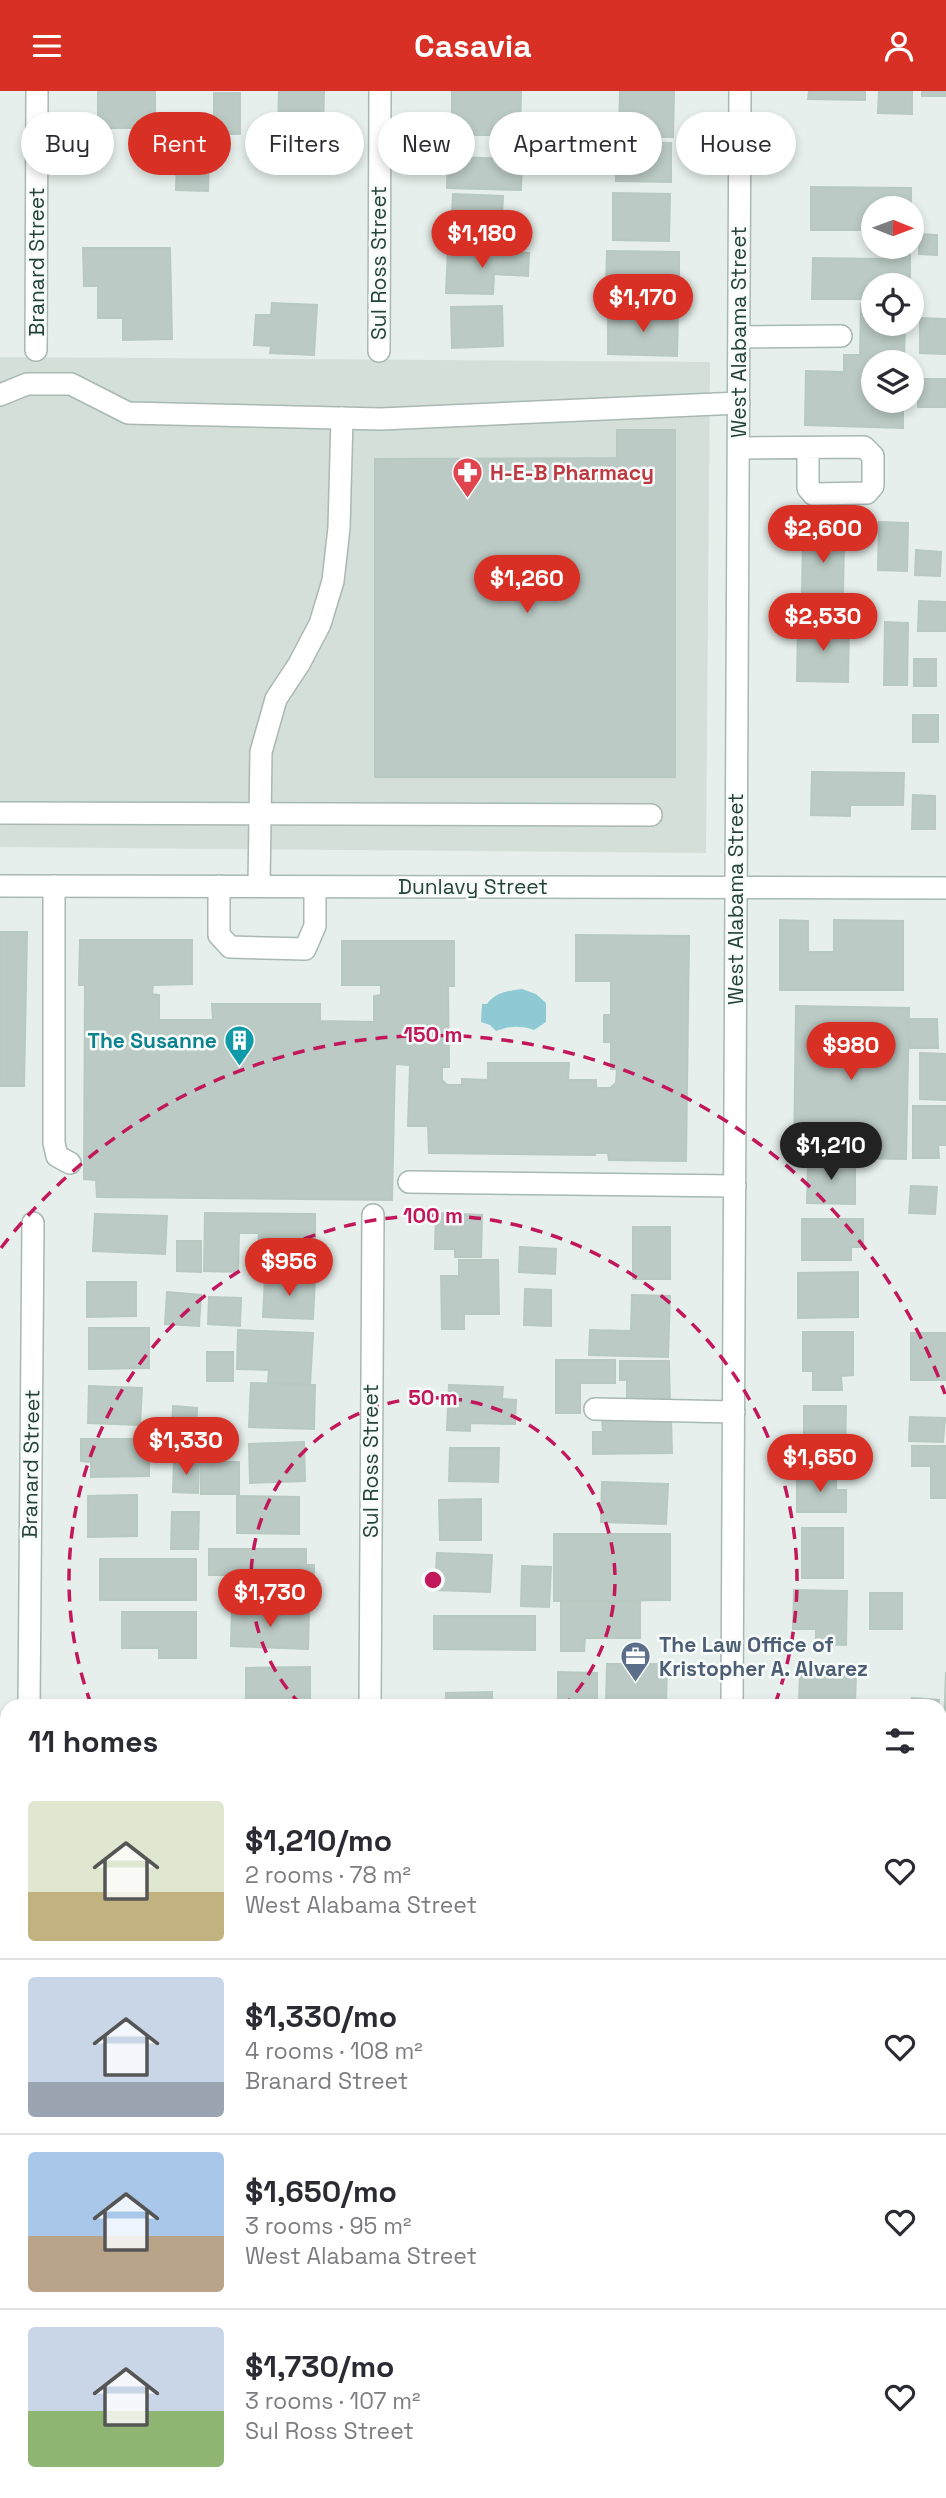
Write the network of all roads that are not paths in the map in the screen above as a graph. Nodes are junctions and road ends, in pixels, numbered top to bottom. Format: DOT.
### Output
graph roads {
  1 [pos="37,91"];
  2 [pos="380,91"];
  3 [pos="740,91"];
  4 [pos="841,336"];
  5 [pos="739,337"];
  6 [pos="36,350"];
  7 [pos="379,351"];
  8 [pos="0,395"];
  9 [pos="739,403"];
  10 [pos="342,418"];
  11 [pos="808,447"];
  12 [pos="739,448"];
  13 [pos="0,813"];
  14 [pos="260,814"];
  15 [pos="651,815"];
  16 [pos="0,886"];
  17 [pos="54,886"];
  18 [pos="219,886"];
  19 [pos="259,886"];
  20 [pos="315,887"];
  21 [pos="736,888"];
  22 [pos="946,888"];
  23 [pos="70,1163"];
  24 [pos="409,1182"];
  25 [pos="735,1186"];
  26 [pos="373,1215"];
  27 [pos="33,1223"];
  28 [pos="595,1409"];
  29 [pos="734,1412"];
  30 [pos="29,1699"];
  31 [pos="370,1699"];
  32 [pos="732,1699"];
  1 -- 6 [label="street, Branard Street"];
  2 -- 7 [label="street, Sul Ross Street"];
  3 -- 5 [label="street, West Alabama Street"];
  4 -- 5 [label="street"];
  5 -- 9 [label="street, West Alabama Street"];
  8 -- 10 [label="street"];
  9 -- 10 [label="street"];
  9 -- 12 [label="street, West Alabama Street"];
  10 -- 14 [label="street"];
  11 -- 12 [label="street"];
  12 -- 21 [label="street, West Alabama Street"];
  13 -- 14 [label="street"];
  14 -- 15 [label="street"];
  14 -- 19 [label="street"];
  16 -- 17 [label="street, Dunlavy Street"];
  17 -- 18 [label="street, Dunlavy Street"];
  17 -- 23 [label="street"];
  18 -- 19 [label="street, Dunlavy Street"];
  18 -- 20 [label="street"];
  19 -- 20 [label="street, Dunlavy Street"];
  20 -- 21 [label="street, Dunlavy Street"];
  21 -- 22 [label="street, Dunlavy Street"];
  21 -- 25 [label="street, West Alabama Street"];
  24 -- 25 [label="street"];
  25 -- 29 [label="street, West Alabama Street"];
  26 -- 31 [label="street, Sul Ross Street"];
  27 -- 30 [label="street, Branard Street"];
  28 -- 29 [label="street"];
  29 -- 32 [label="street, West Alabama Street"];
}
